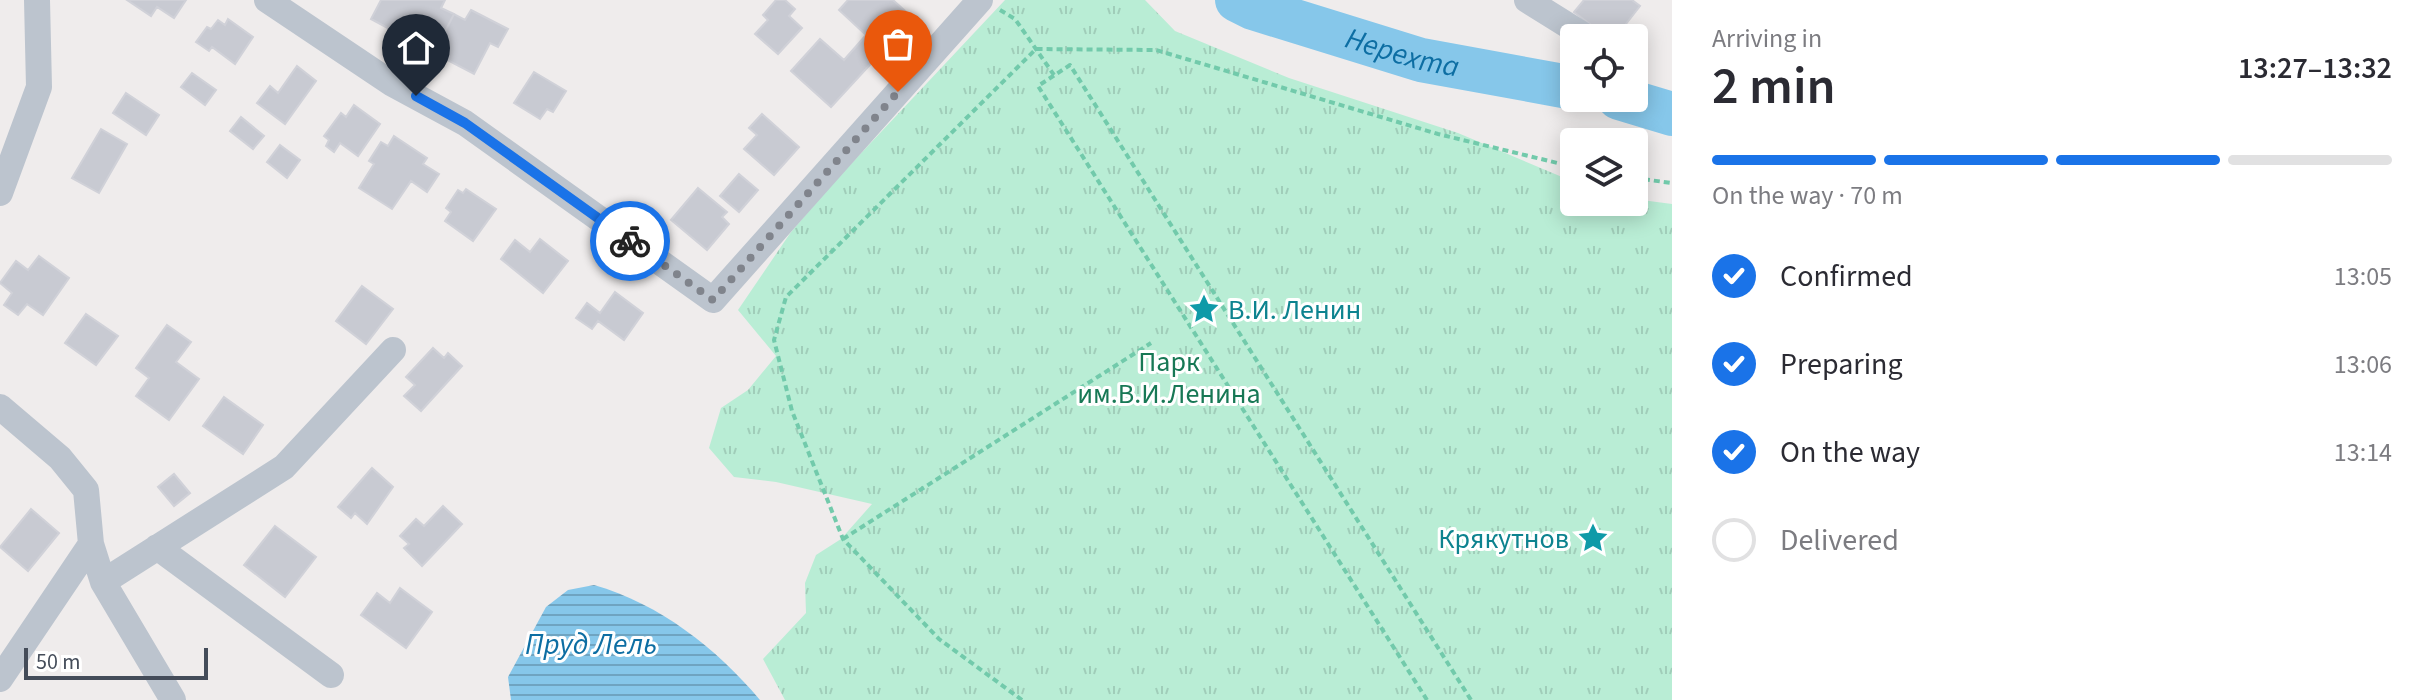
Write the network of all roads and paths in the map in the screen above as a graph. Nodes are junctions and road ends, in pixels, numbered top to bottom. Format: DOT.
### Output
graph roads {
  1 [pos="37,0"];
  2 [pos="267,0"];
  3 [pos="980,0"];
  4 [pos="1527,0"];
  5 [pos="1015,19"];
  6 [pos="1566,24"];
  7 [pos="1036,49"];
  8 [pos="1054,75"];
  9 [pos="1560,164"];
  10 [pos="1648,180"];
  11 [pos="1672,183"];
  12 [pos="0,193"];
  13 [pos="1151,343"];
  14 [pos="393,350"];
  15 [pos="0,407"];
  16 [pos="843,539"];
  17 [pos="91,544"];
  18 [pos="157,547"];
  19 [pos="103,582"];
  20 [pos="331,675"];
  21 [pos="0,679"];
  22 [pos="173,700"];
  23 [pos="1022,700"];
  24 [pos="1427,700"];
  25 [pos="1471,700"];
  1 -- 12 [label="street"];
  2 -- 3 [label="street"];
  4 -- 6 [label="street"];
  5 -- 7 [label="path"];
  7 -- 8 [label="path"];
  7 -- 9 [label="path"];
  7 -- 16 [label="path"];
  8 -- 24 [label="path"];
  8 -- 25 [label="path"];
  10 -- 11 [label="path"];
  13 -- 16 [label="path"];
  14 -- 18 [label="street"];
  15 -- 17 [label="street"];
  16 -- 23 [label="path"];
  17 -- 19 [label="street"];
  17 -- 21 [label="street"];
  18 -- 19 [label="street"];
  18 -- 20 [label="street"];
  19 -- 22 [label="street"];
}
